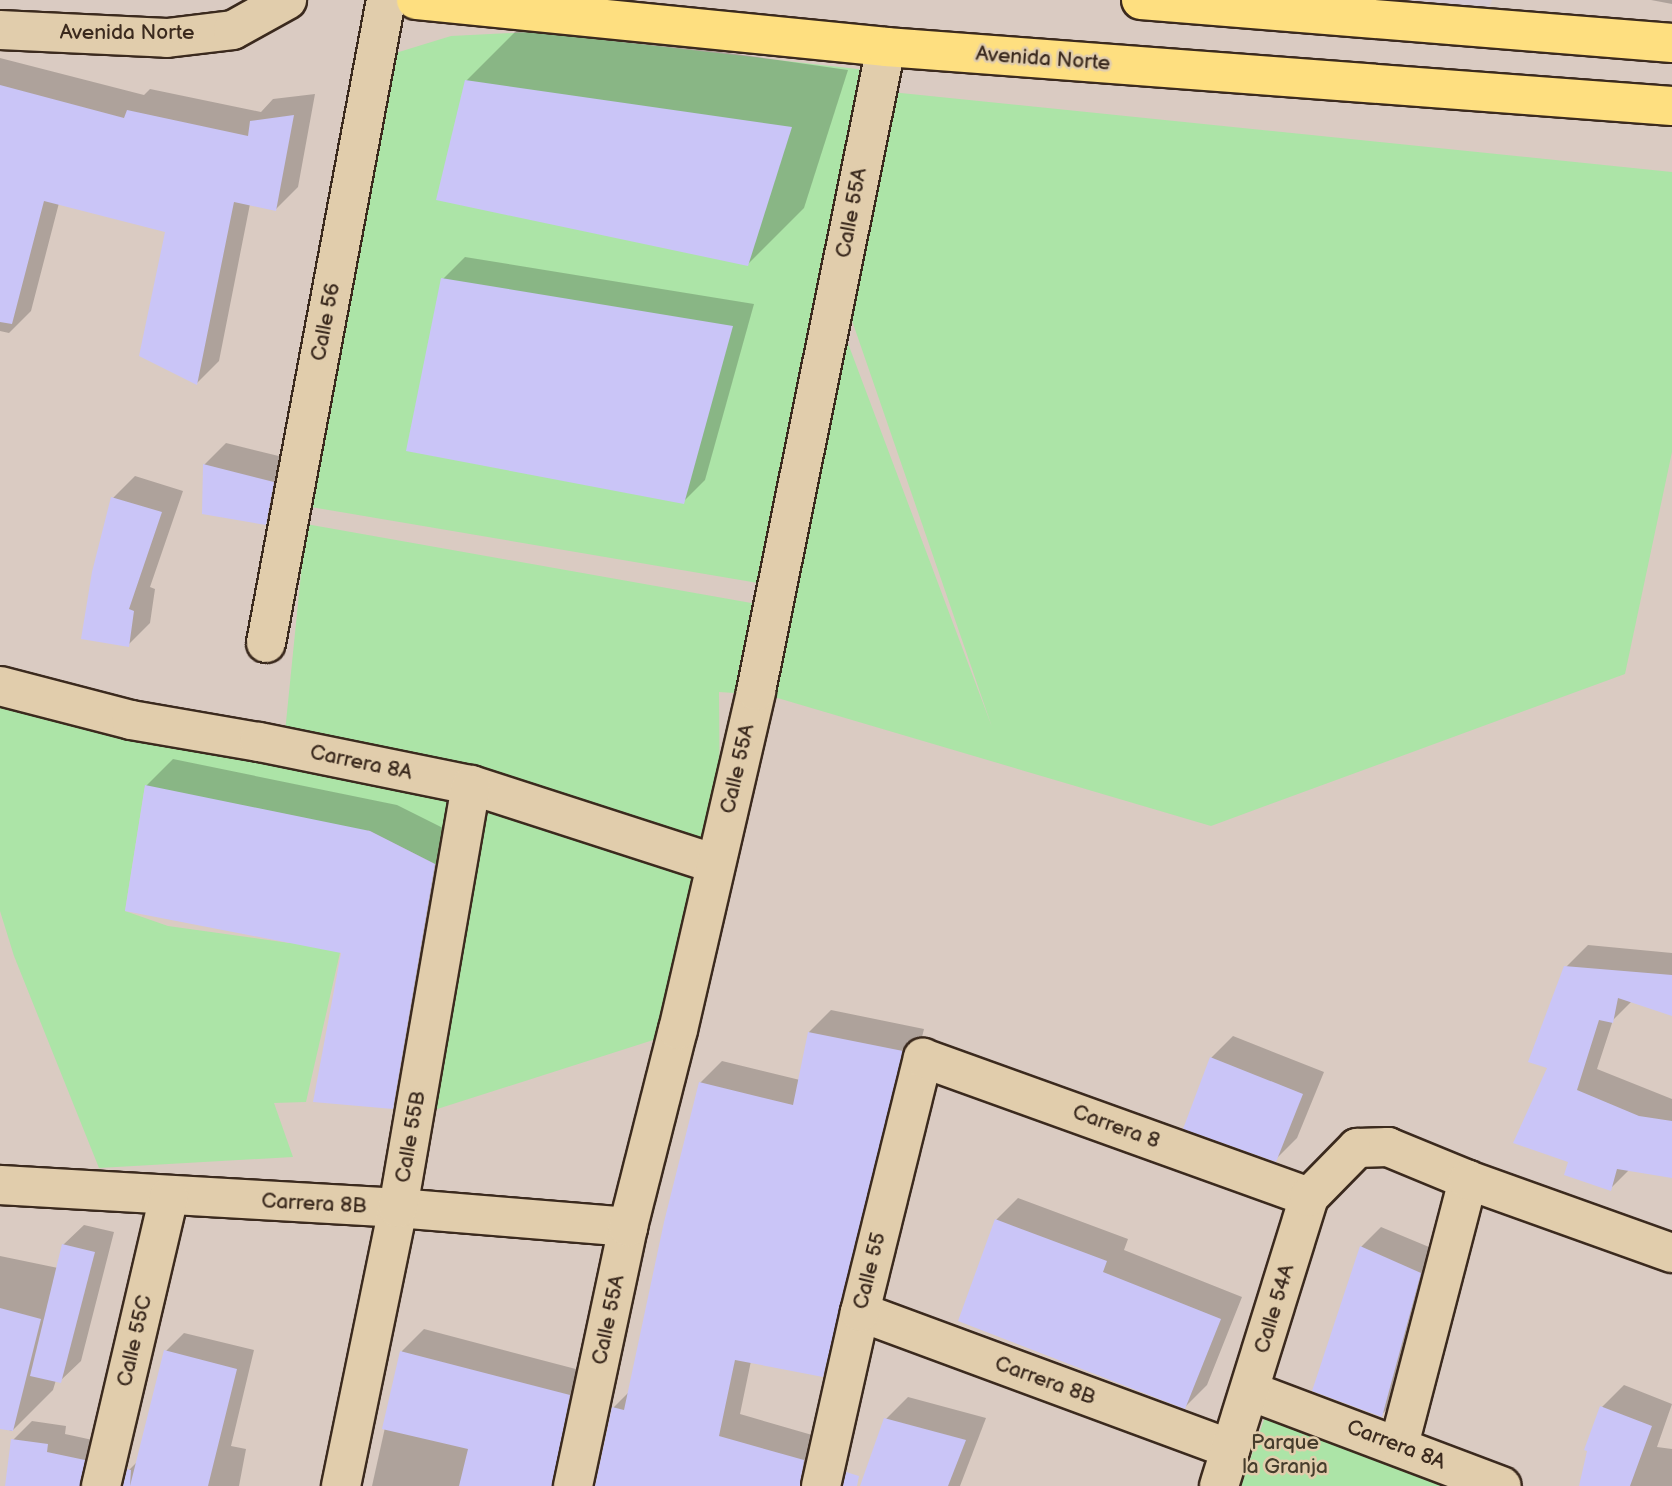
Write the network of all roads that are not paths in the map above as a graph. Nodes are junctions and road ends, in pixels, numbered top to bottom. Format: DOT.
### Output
graph roads {
  1 [pos="287,0"];
  2 [pos="386,0"];
  3 [pos="416,0"];
  4 [pos="1141,0"];
  5 [pos="0,30"];
  6 [pos="1672,43"];
  7 [pos="886,47"];
  8 [pos="1672,106"];
  9 [pos="266,643"];
  10 [pos="0,686"];
  11 [pos="471,785"];
  12 [pos="716,864"];
  13 [pos="923,1058"];
  14 [pos="1468,1180"];
  15 [pos="0,1185"];
  16 [pos="169,1197"];
  17 [pos="1309,1197"];
  18 [pos="398,1208"];
  19 [pos="628,1227"];
  20 [pos="1672,1253"];
  21 [pos="860,1312"];
  22 [pos="1250,1391"];
  23 [pos="1399,1445"];
  24 [pos="1230,1449"];
  25 [pos="101,1486"];
  26 [pos="341,1486"];
  27 [pos="573,1486"];
  28 [pos="821,1486"];
  29 [pos="1219,1486"];
  30 [pos="1502,1486"];
  1 -- 5 [label="street, Avenida Norte"];
  2 -- 9 [label="street, Calle 56"];
  3 -- 7 [label="main road, Avenida Norte"];
  4 -- 6 [label="main road"];
  7 -- 8 [label="main road, Avenida Norte"];
  7 -- 12 [label="street, Calle 55A"];
  10 -- 11 [label="street, Carrera 8A"];
  11 -- 12 [label="street, Carrera 8A"];
  11 -- 18 [label="street, Calle 55B"];
  12 -- 19 [label="street, Calle 55A"];
  13 -- 17 [label="street, Carrera 8"];
  13 -- 21 [label="street, Calle 55"];
  14 -- 17 [label="street, Calle 54A"];
  14 -- 20 [label="street"];
  14 -- 23 [label="street"];
  15 -- 16 [label="street, Carrera 8B"];
  16 -- 18 [label="street, Carrera 8B"];
  16 -- 25 [label="street, Calle 55C"];
  17 -- 22 [label="street, Calle 54A"];
  18 -- 19 [label="street, Carrera 8B"];
  18 -- 26 [label="street, Calle 55B"];
  19 -- 27 [label="street, Calle 55A"];
  21 -- 24 [label="street, Carrera 8B"];
  21 -- 28 [label="street, Calle 55"];
  22 -- 23 [label="street, Carrera 8A"];
  22 -- 24 [label="street, Calle 54A"];
  23 -- 30 [label="street, Carrera 8A"];
  24 -- 29 [label="street, Calle 54A"];
}
